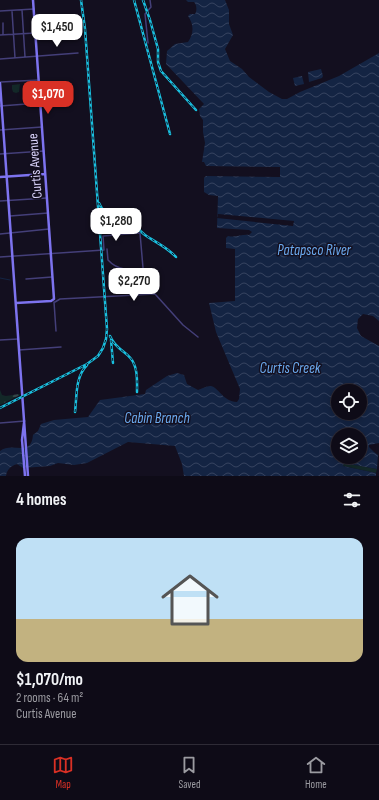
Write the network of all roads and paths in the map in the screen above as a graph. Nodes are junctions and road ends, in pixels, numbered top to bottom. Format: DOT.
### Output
graph roads {
  1 [pos="33,0"];
  2 [pos="150,0"];
  3 [pos="34,9"];
  4 [pos="22,10"];
  5 [pos="12,11"];
  6 [pos="0,12"];
  7 [pos="3,23"];
  8 [pos="35,32"];
  9 [pos="24,33"];
  10 [pos="13,34"];
  11 [pos="0,35"];
  12 [pos="3,35"];
  13 [pos="148,43"];
  14 [pos="78,53"];
  15 [pos="37,56"];
  16 [pos="26,57"];
  17 [pos="15,58"];
  18 [pos="0,59"];
  19 [pos="39,80"];
  20 [pos="0,83"];
  21 [pos="40,104"];
  22 [pos="1,106"];
  23 [pos="42,127"];
  24 [pos="2,130"];
  25 [pos="44,151"];
  26 [pos="5,153"];
  27 [pos="0,154"];
  28 [pos="45,174"];
  29 [pos="0,177"];
  30 [pos="7,177"];
  31 [pos="47,198"];
  32 [pos="8,200"];
  33 [pos="0,201"];
  34 [pos="48,213"];
  35 [pos="10,216"];
  36 [pos="49,229"];
  37 [pos="11,233"];
  38 [pos="0,234"];
  39 [pos="107,249"];
  40 [pos="51,253"];
  41 [pos="12,256"];
  42 [pos="0,257"];
  43 [pos="144,270"];
  44 [pos="14,274"];
  45 [pos="52,277"];
  46 [pos="26,279"];
  47 [pos="146,291"];
  48 [pos="54,301"];
  49 [pos="16,303"];
  50 [pos="22,303"];
  51 [pos="56,331"];
  52 [pos="198,337"];
  53 [pos="18,339"];
  54 [pos="0,340"];
  55 [pos="61,347"];
  56 [pos="19,350"];
  57 [pos="25,421"];
  58 [pos="0,423"];
  59 [pos="26,470"];
  60 [pos="25,476"];
  61 [pos="28,476"];
  1 -- 3 [label="main road, Curtis Avenue"];
  2 -- 13 [label="street"];
  3 -- 4 [label="street"];
  3 -- 8 [label="main road, Curtis Avenue"];
  4 -- 5 [label="street"];
  4 -- 9 [label="street"];
  5 -- 6 [label="street"];
  5 -- 10 [label="street"];
  7 -- 12 [label="street"];
  8 -- 9 [label="street"];
  8 -- 15 [label="main road, Curtis Avenue"];
  9 -- 10 [label="street"];
  9 -- 16 [label="street"];
  10 -- 12 [label="street"];
  10 -- 17 [label="street"];
  11 -- 12 [label="street"];
  14 -- 15 [label="street"];
  15 -- 16 [label="street"];
  15 -- 19 [label="main road, Curtis Avenue"];
  16 -- 17 [label="street"];
  17 -- 18 [label="street"];
  19 -- 20 [label="street"];
  19 -- 21 [label="main road, Curtis Avenue"];
  20 -- 22 [label="main road"];
  21 -- 22 [label="street"];
  21 -- 23 [label="main road, Curtis Avenue"];
  22 -- 24 [label="main road"];
  23 -- 24 [label="street"];
  23 -- 25 [label="main road, Curtis Avenue"];
  24 -- 26 [label="main road"];
  25 -- 26 [label="street"];
  25 -- 28 [label="main road, Curtis Avenue"];
  26 -- 27 [label="street"];
  26 -- 30 [label="main road"];
  28 -- 30 [label="main road"];
  28 -- 31 [label="main road, Curtis Avenue"];
  29 -- 30 [label="main road"];
  30 -- 32 [label="main road"];
  31 -- 32 [label="street"];
  31 -- 34 [label="main road, Curtis Avenue"];
  32 -- 33 [label="street"];
  32 -- 35 [label="main road"];
  34 -- 35 [label="street"];
  34 -- 36 [label="main road, Curtis Avenue"];
  35 -- 37 [label="main road"];
  36 -- 37 [label="street"];
  36 -- 40 [label="main road, Curtis Avenue"];
  37 -- 38 [label="street"];
  37 -- 41 [label="main road"];
  39 -- 43 [label="street"];
  40 -- 41 [label="street"];
  40 -- 43 [label="street"];
  40 -- 45 [label="main road, Curtis Avenue"];
  41 -- 42 [label="street"];
  41 -- 44 [label="main road"];
  43 -- 47 [label="street"];
  44 -- 49 [label="main road"];
  44 -- 50 [label="main road"];
  45 -- 46 [label="street"];
  45 -- 48 [label="main road, Curtis Avenue"];
  48 -- 50 [label="main road"];
  48 -- 51 [label="street, Curtis Avenue"];
  48 -- 52 [label="street"];
  49 -- 50 [label="main road"];
  49 -- 53 [label="main road"];
  53 -- 54 [label="street"];
  53 -- 56 [label="main road"];
  55 -- 56 [label="street"];
  56 -- 57 [label="main road"];
  57 -- 58 [label="street"];
  57 -- 59 [label="main road"];
  59 -- 60 [label="main road"];
  59 -- 61 [label="main road"];
}
